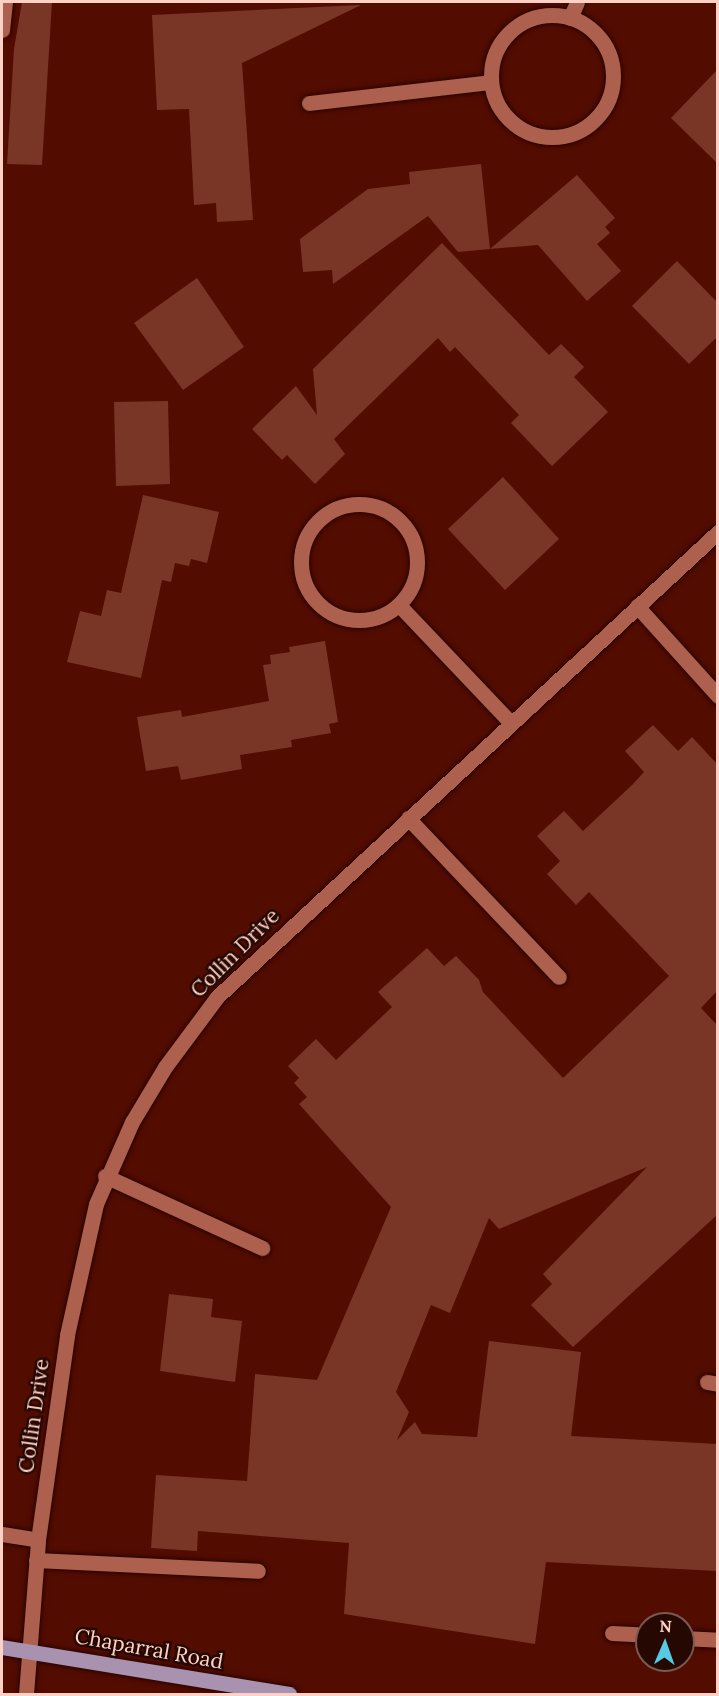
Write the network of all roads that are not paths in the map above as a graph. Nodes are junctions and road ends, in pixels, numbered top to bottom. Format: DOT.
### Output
graph roads {
  1 [pos="5,2"];
  2 [pos="577,2"];
  3 [pos="570,18"];
  4 [pos="2,30"];
  5 [pos="491,82"];
  6 [pos="309,103"];
  7 [pos="717,532"];
  8 [pos="399,605"];
  9 [pos="637,606"];
  10 [pos="717,696"];
  11 [pos="511,723"];
  12 [pos="408,818"];
  13 [pos="559,977"];
  14 [pos="105,1176"];
  15 [pos="262,1248"];
  16 [pos="2,1534"];
  17 [pos="38,1540"];
  18 [pos="36,1560"];
  19 [pos="258,1571"];
  20 [pos="612,1633"];
  21 [pos="635,1634"];
  22 [pos="695,1639"];
  23 [pos="717,1640"];
  24 [pos="2,1647"];
  25 [pos="30,1650"];
  26 [pos="26,1695"];
  27 [pos="289,1695"];
  1 -- 4 [label="street"];
  2 -- 3 [label="street"];
  3 -- 5 [label="street"];
  3 -- 5 [label="street"];
  5 -- 6 [label="street"];
  7 -- 9 [label="street, Collin Drive"];
  8 -- 8 [label="street"];
  8 -- 11 [label="street"];
  9 -- 10 [label="street"];
  9 -- 11 [label="street, Collin Drive"];
  11 -- 12 [label="street, Collin Drive"];
  12 -- 13 [label="street"];
  12 -- 14 [label="street, Collin Drive"];
  14 -- 15 [label="street"];
  14 -- 17 [label="street, Collin Drive"];
  16 -- 17 [label="street"];
  17 -- 18 [label="street, Collin Drive"];
  18 -- 19 [label="street"];
  18 -- 25 [label="street, Collin Drive"];
  20 -- 21 [label="street"];
  22 -- 23 [label="street"];
  24 -- 25 [label="main road, Chaparral Road"];
  25 -- 26 [label="street, Collin Drive"];
  25 -- 27 [label="main road, Chaparral Road"];
}
